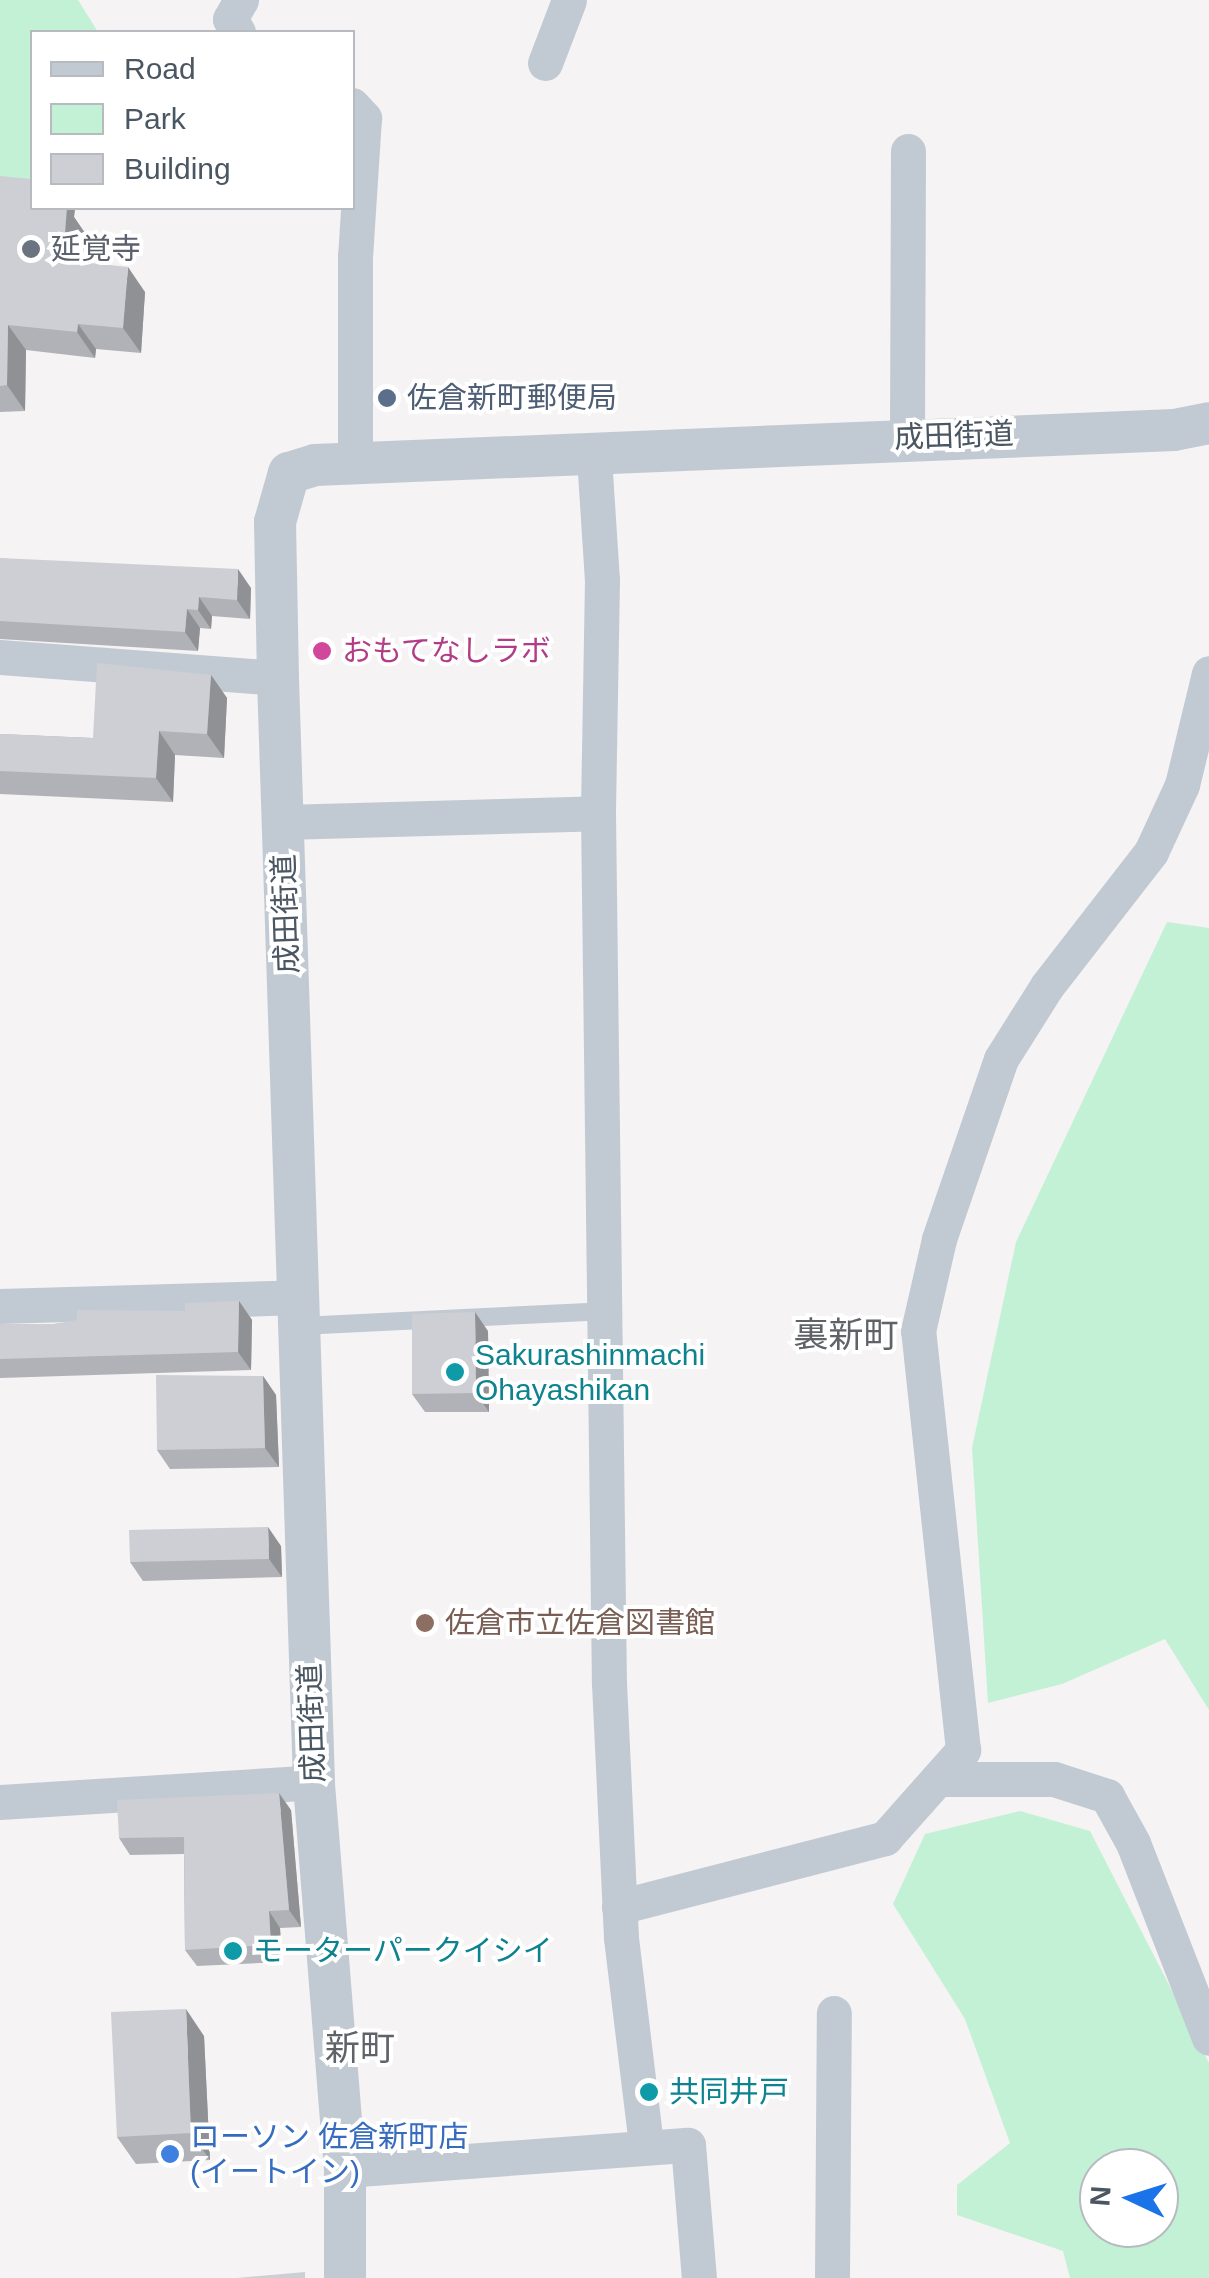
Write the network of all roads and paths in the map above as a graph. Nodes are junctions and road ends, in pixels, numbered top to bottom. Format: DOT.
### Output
graph roads {
  1 [pos="241,0"];
  2 [pos="570,0"];
  3 [pos="237,30"];
  4 [pos="545,63"];
  5 [pos="355,108"];
  6 [pos="908,151"];
  7 [pos="1209,422"];
  8 [pos="907,436"];
  9 [pos="594,457"];
  10 [pos="355,463"];
  11 [pos="0,657"];
  12 [pos="1209,673"];
  13 [pos="278,678"];
  14 [pos="598,813"];
  15 [pos="282,822"];
  16 [pos="0,1306"];
  17 [pos="299,1311"];
  18 [pos="604,1312"];
  19 [pos="942,1779"];
  20 [pos="314,1782"];
  21 [pos="0,1802"];
  22 [pos="619,1907"];
  23 [pos="834,2014"];
  24 [pos="1209,2038"];
  25 [pos="646,2146"];
  26 [pos="344,2170"];
  27 [pos="345,2278"];
  28 [pos="700,2278"];
  29 [pos="832,2278"];
  1 -- 3 [label="street"];
  2 -- 4 [label="street"];
  5 -- 10 [label="street"];
  6 -- 8 [label="street"];
  7 -- 8 [label="street, 成田街道"];
  8 -- 9 [label="street, 成田街道"];
  9 -- 10 [label="street, 成田街道"];
  9 -- 14 [label="street"];
  10 -- 13 [label="street, 成田街道"];
  11 -- 13 [label="street"];
  12 -- 19 [label="street"];
  13 -- 15 [label="street, 成田街道"];
  14 -- 15 [label="street"];
  14 -- 18 [label="street"];
  15 -- 17 [label="street, 成田街道"];
  16 -- 17 [label="street"];
  17 -- 18 [label="lane"];
  17 -- 20 [label="street, 成田街道"];
  18 -- 22 [label="street"];
  19 -- 22 [label="street"];
  19 -- 24 [label="street"];
  20 -- 21 [label="street"];
  20 -- 26 [label="street, 成田街道"];
  22 -- 25 [label="street"];
  23 -- 29 [label="street"];
  25 -- 26 [label="street"];
  25 -- 28 [label="street"];
  26 -- 27 [label="street, 成田街道"];
}
